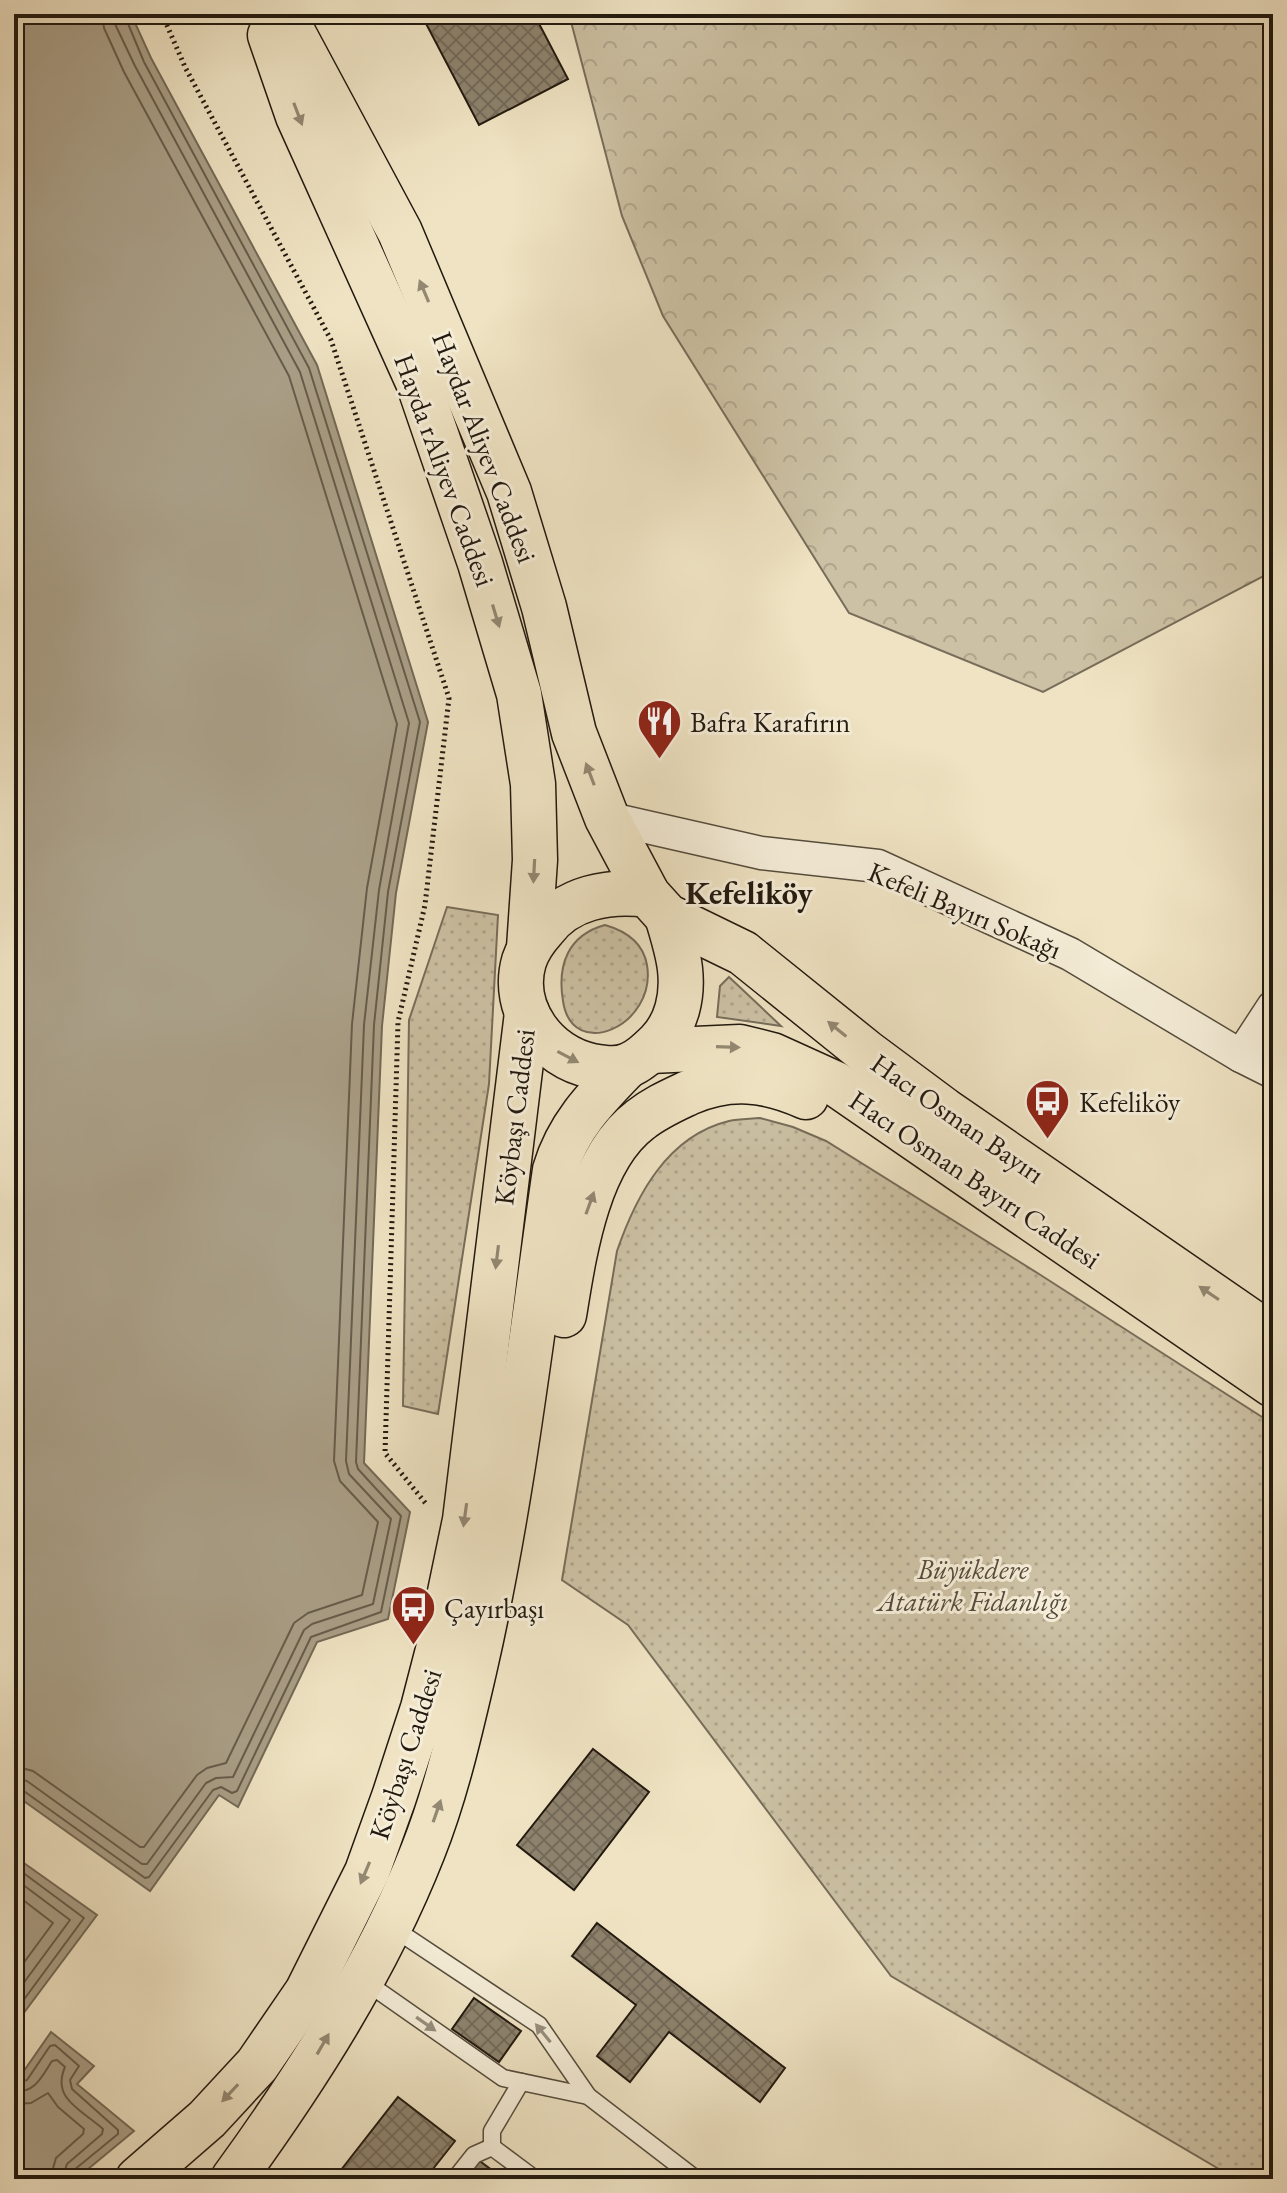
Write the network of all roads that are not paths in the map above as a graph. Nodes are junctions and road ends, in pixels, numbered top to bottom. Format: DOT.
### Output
graph roads {
  1 [pos="263,14"];
  2 [pos="283,14"];
  3 [pos="607,818"];
  4 [pos="657,905"];
  5 [pos="529,948"];
  6 [pos="1273,1007"];
  7 [pos="527,1013"];
  8 [pos="1241,1056"];
  9 [pos="639,1058"];
  10 [pos="1273,1072"];
  11 [pos="940,1154"];
  12 [pos="1273,1337"];
  13 [pos="1273,1385"];
  14 [pos="514,1463"];
  15 [pos="390,1926"];
  16 [pos="362,1980"];
  17 [pos="521,2082"];
  18 [pos="588,2096"];
  19 [pos="492,2147"];
  20 [pos="138,2179"];
  21 [pos="233,2179"];
  22 [pos="455,2179"];
  23 [pos="535,2179"];
  24 [pos="696,2179"];
  1 -- 5 [label="main road, Hayda rAliyev Caddesi, one-way"];
  3 -- 2 [label="main road, Haydar Aliyev Caddesi, one-way"];
  3 -- 4 [label="main road, Haydar Aliyev Caddesi"];
  3 -- 8 [label="street, Kefeli Bayırı Sokağı"];
  4 -- 5 [label="main road"];
  4 -- 9 [label="main road"];
  12 -- 4 [label="main road, Hacı Osman Bayırı, one-way"];
  5 -- 7 [label="main road"];
  6 -- 8 [label="street"];
  7 -- 9 [label="main road, one-way"];
  7 -- 20 [label="main road, Köybaşı Caddesi, one-way"];
  8 -- 10 [label="street, Kefeli Bayırı Sokağı"];
  9 -- 11 [label="main road, Hacı Osman Bayırı Caddesi, one-way"];
  9 -- 14 [label="main road, Köybaşı Caddesi"];
  11 -- 13 [label="main road, Hacı Osman Bayırı Caddesi"];
  14 -- 11 [label="main road, one-way"];
  15 -- 14 [label="main road, Köybaşı Caddesi, one-way"];
  15 -- 16 [label="main road, Köybaşı Caddesi"];
  18 -- 15 [label="lane, one-way"];
  16 -- 17 [label="lane, one-way"];
  21 -- 16 [label="main road, Köybaşı Caddesi, one-way"];
  17 -- 18 [label="lane"];
  17 -- 19 [label="lane"];
  18 -- 24 [label="lane"];
  19 -- 22 [label="lane"];
  19 -- 23 [label="lane"];
}
